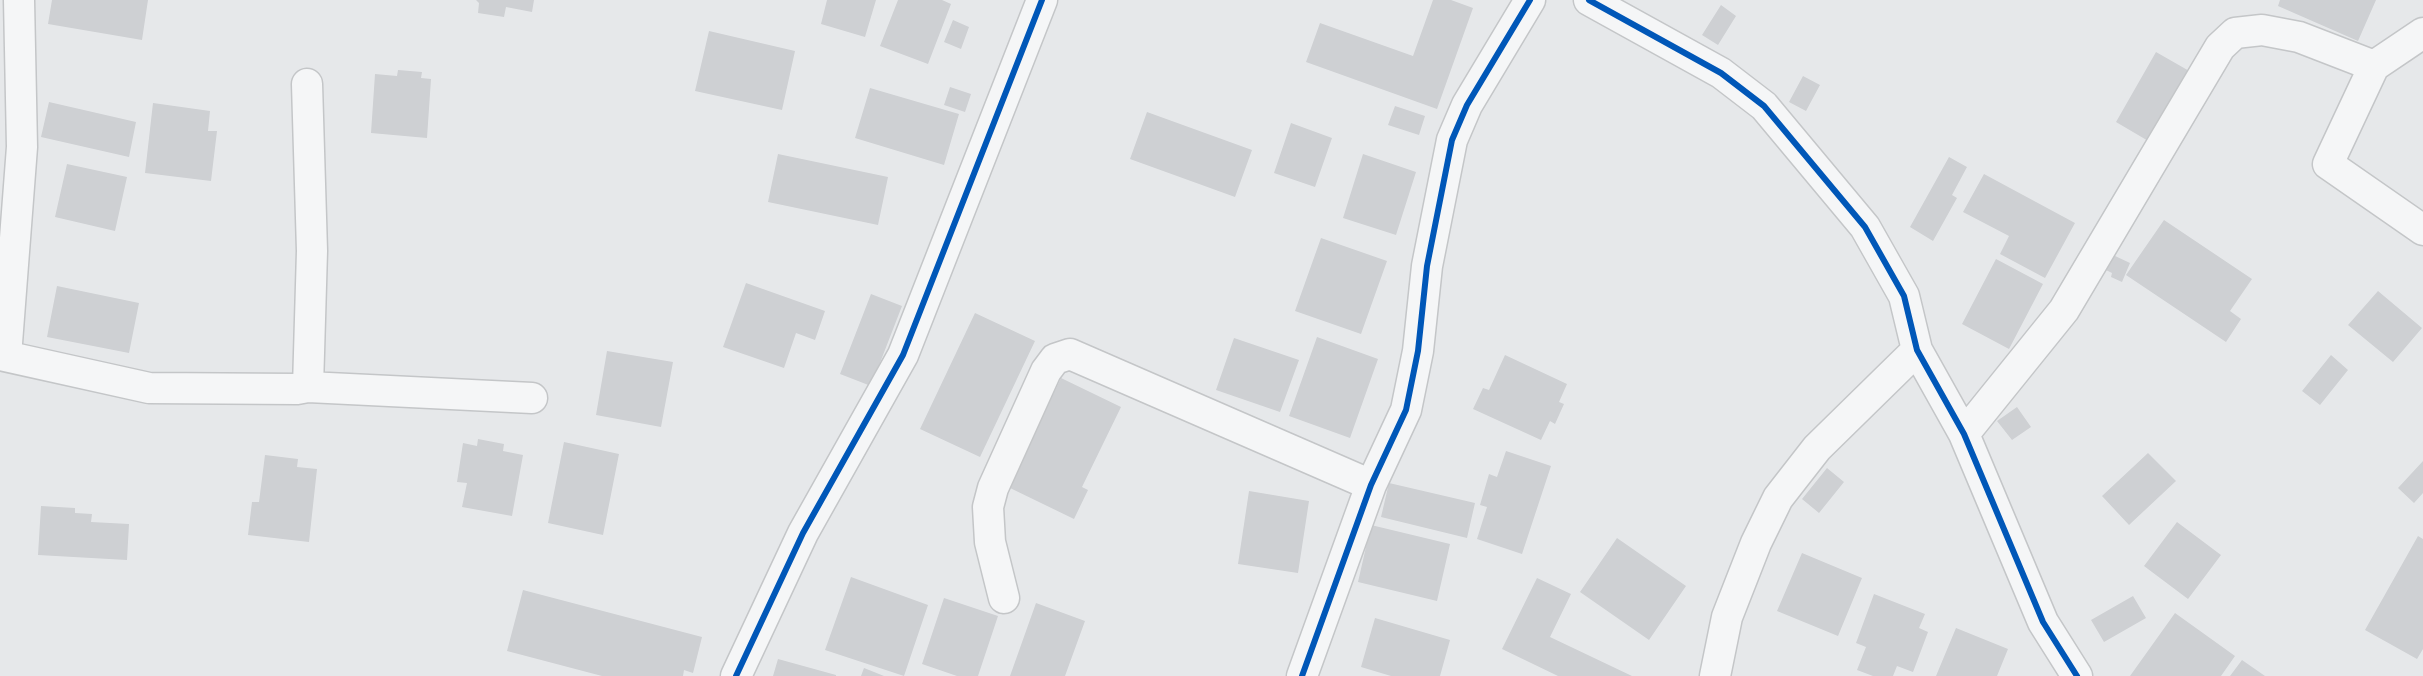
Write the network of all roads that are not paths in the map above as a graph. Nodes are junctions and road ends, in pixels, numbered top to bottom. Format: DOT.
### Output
graph roads {
  1 [pos="19,0"];
  2 [pos="1042,0"];
  3 [pos="1530,0"];
  4 [pos="1589,0"];
  5 [pos="2423,33"];
  6 [pos="2374,66"];
  7 [pos="307,84"];
  8 [pos="2423,230"];
  9 [pos="1917,350"];
  10 [pos="3,356"];
  11 [pos="308,387"];
  12 [pos="532,398"];
  13 [pos="1964,434"];
  14 [pos="1371,485"];
  15 [pos="1004,598"];
  16 [pos="736,676"];
  17 [pos="1302,676"];
  18 [pos="1715,676"];
  19 [pos="2077,676"];
  1 -- 10 [label="street"];
  2 -- 16 [label="street"];
  3 -- 14 [label="street"];
  4 -- 9 [label="street"];
  5 -- 6 [label="street"];
  6 -- 8 [label="street"];
  6 -- 13 [label="street"];
  7 -- 11 [label="street"];
  9 -- 13 [label="street"];
  9 -- 18 [label="street"];
  10 -- 11 [label="street"];
  11 -- 12 [label="street"];
  13 -- 19 [label="street"];
  14 -- 15 [label="street"];
  14 -- 17 [label="street"];
}
